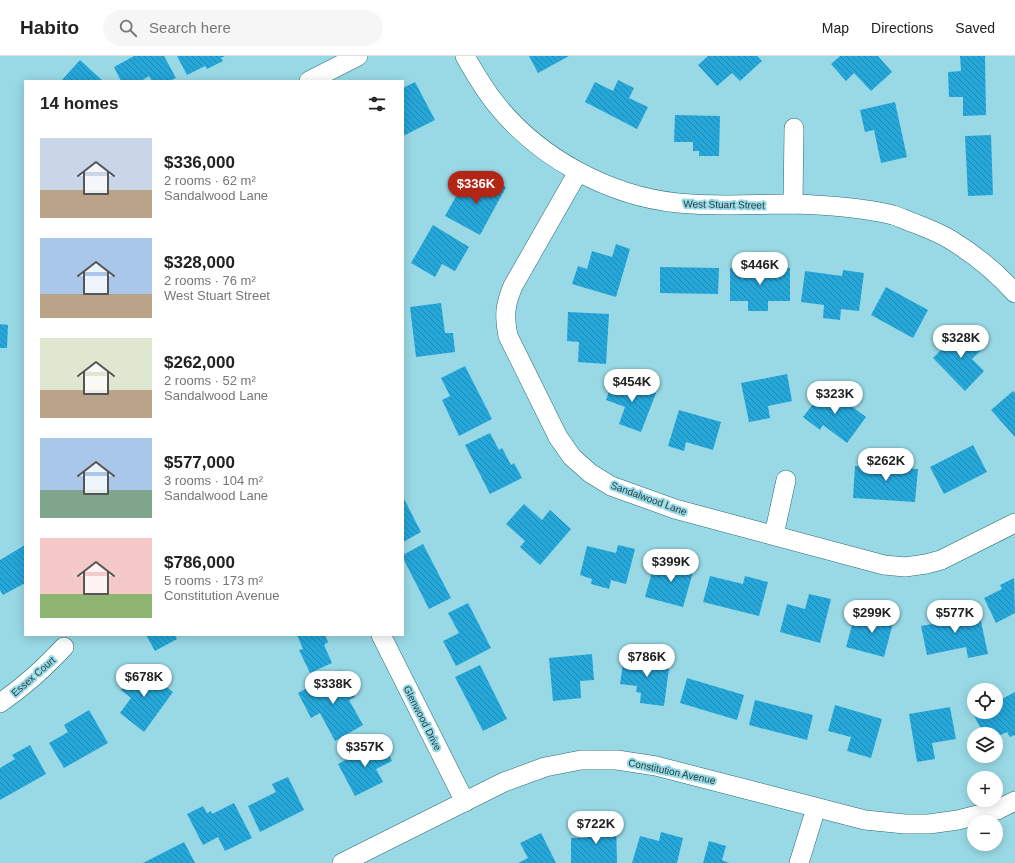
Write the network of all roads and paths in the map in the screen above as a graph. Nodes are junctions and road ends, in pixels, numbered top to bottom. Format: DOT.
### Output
graph roads {
  1 [pos="358,56"];
  2 [pos="464,56"];
  3 [pos="311,80"];
  4 [pos="794,128"];
  5 [pos="578,172"];
  6 [pos="793,204"];
  7 [pos="1012,283"];
  8 [pos="786,480"];
  9 [pos="1015,523"];
  10 [pos="774,535"];
  11 [pos="382,636"];
  12 [pos="64,647"];
  13 [pos="0,703"];
  14 [pos="1015,801"];
  15 [pos="465,802"];
  16 [pos="816,808"];
  17 [pos="342,863"];
  18 [pos="799,863"];
  1 -- 3 [label="street"];
  2 -- 5 [label="street, West Stuart Street"];
  4 -- 6 [label="street"];
  5 -- 6 [label="street, West Stuart Street"];
  5 -- 10 [label="street, Sandalwood Lane"];
  6 -- 7 [label="street, West Stuart Street"];
  8 -- 10 [label="street"];
  9 -- 10 [label="street, Sandalwood Lane"];
  11 -- 15 [label="street, Glenwood Drive"];
  12 -- 13 [label="street, Essex Court"];
  14 -- 16 [label="street, Constitution Avenue"];
  15 -- 16 [label="street, Constitution Avenue"];
  15 -- 17 [label="street, Constitution Avenue"];
  16 -- 18 [label="street"];
}
